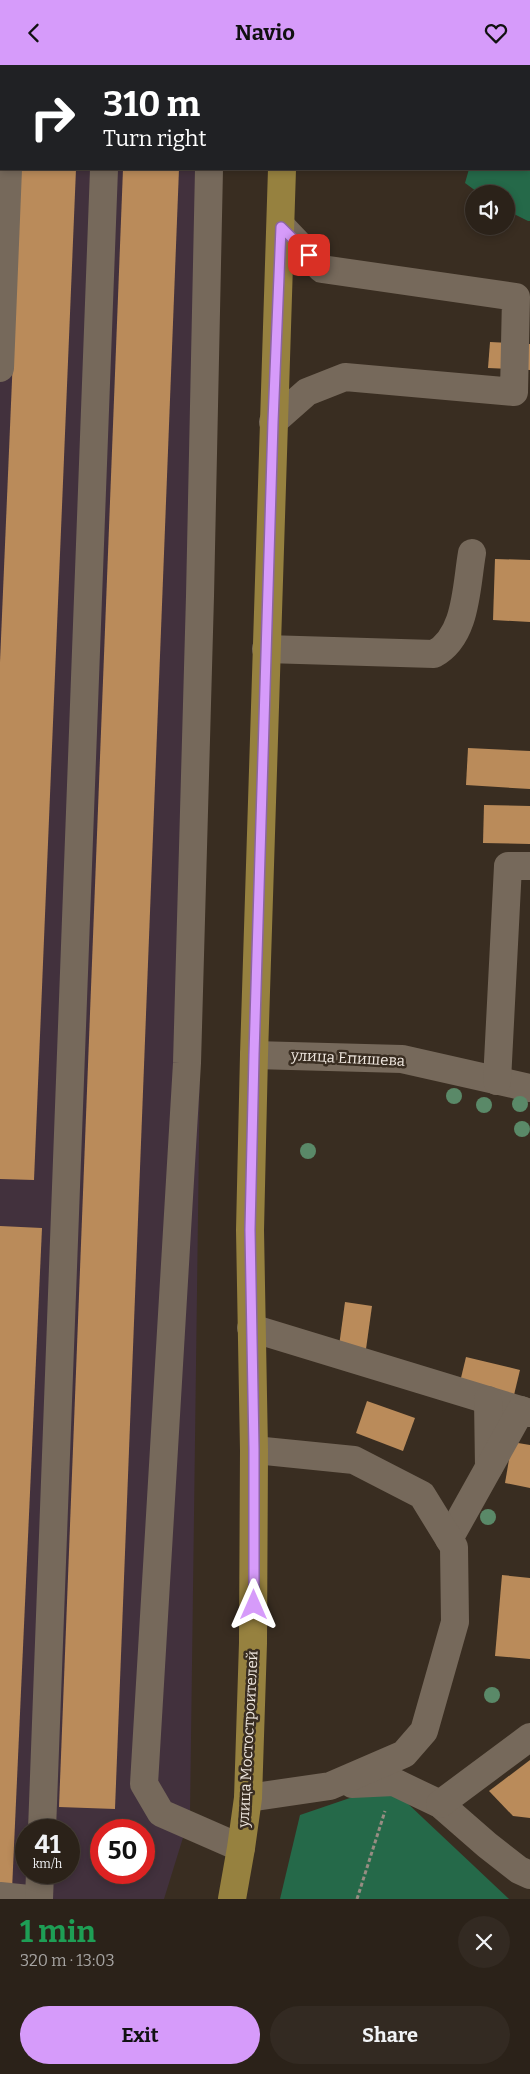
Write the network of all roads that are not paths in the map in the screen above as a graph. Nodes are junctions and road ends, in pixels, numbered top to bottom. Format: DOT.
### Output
graph roads {
  1 [pos="8,170"];
  2 [pos="104,170"];
  3 [pos="209,170"];
  4 [pos="282,170"];
  5 [pos="281,227"];
  6 [pos="0,368"];
  7 [pos="273,422"];
  8 [pos="472,553"];
  9 [pos="266,649"];
  10 [pos="530,866"];
  11 [pos="254,1055"];
  12 [pos="498,1081"];
  13 [pos="530,1088"];
  14 [pos="251,1328"];
  15 [pos="488,1400"];
  16 [pos="526,1411"];
  17 [pos="254,1449"];
  18 [pos="489,1467"];
  19 [pos="449,1539"];
  20 [pos="530,1737"];
  21 [pos="330,1786"];
  22 [pos="248,1798"];
  23 [pos="440,1804"];
  24 [pos="42,1819"];
  25 [pos="241,1848"];
  26 [pos="530,1875"];
  27 [pos="40,1884"];
  28 [pos="0,1896"];
  29 [pos="30,1899"];
  30 [pos="39,1899"];
  31 [pos="232,1899"];
  1 -- 6 [label="street"];
  2 -- 24 [label="street"];
  3 -- 25 [label="street"];
  4 -- 5 [label="main road, улица Мостостроителей"];
  5 -- 7 [label="main road, улица Мостостроителей"];
  5 -- 7 [label="street"];
  7 -- 9 [label="main road, улица Мостостроителей"];
  8 -- 9 [label="street"];
  9 -- 11 [label="main road, улица Мостостроителей"];
  10 -- 12 [label="street"];
  11 -- 12 [label="street, улица Епишева"];
  11 -- 14 [label="main road, улица Мостостроителей"];
  12 -- 13 [label="street, улица Епишева"];
  14 -- 15 [label="street"];
  14 -- 17 [label="main road, улица Мостостроителей"];
  15 -- 16 [label="street"];
  15 -- 18 [label="street"];
  16 -- 18 [label="street"];
  17 -- 19 [label="street"];
  17 -- 22 [label="main road, улица Мостостроителей"];
  18 -- 19 [label="street"];
  19 -- 21 [label="street"];
  20 -- 23 [label="street"];
  21 -- 22 [label="street"];
  21 -- 23 [label="street"];
  22 -- 25 [label="main road, улица Мостостроителей"];
  23 -- 26 [label="street"];
  25 -- 31 [label="main road, улица Мостостроителей"];
  27 -- 30 [label="street"];
  28 -- 29 [label="street"];
}
